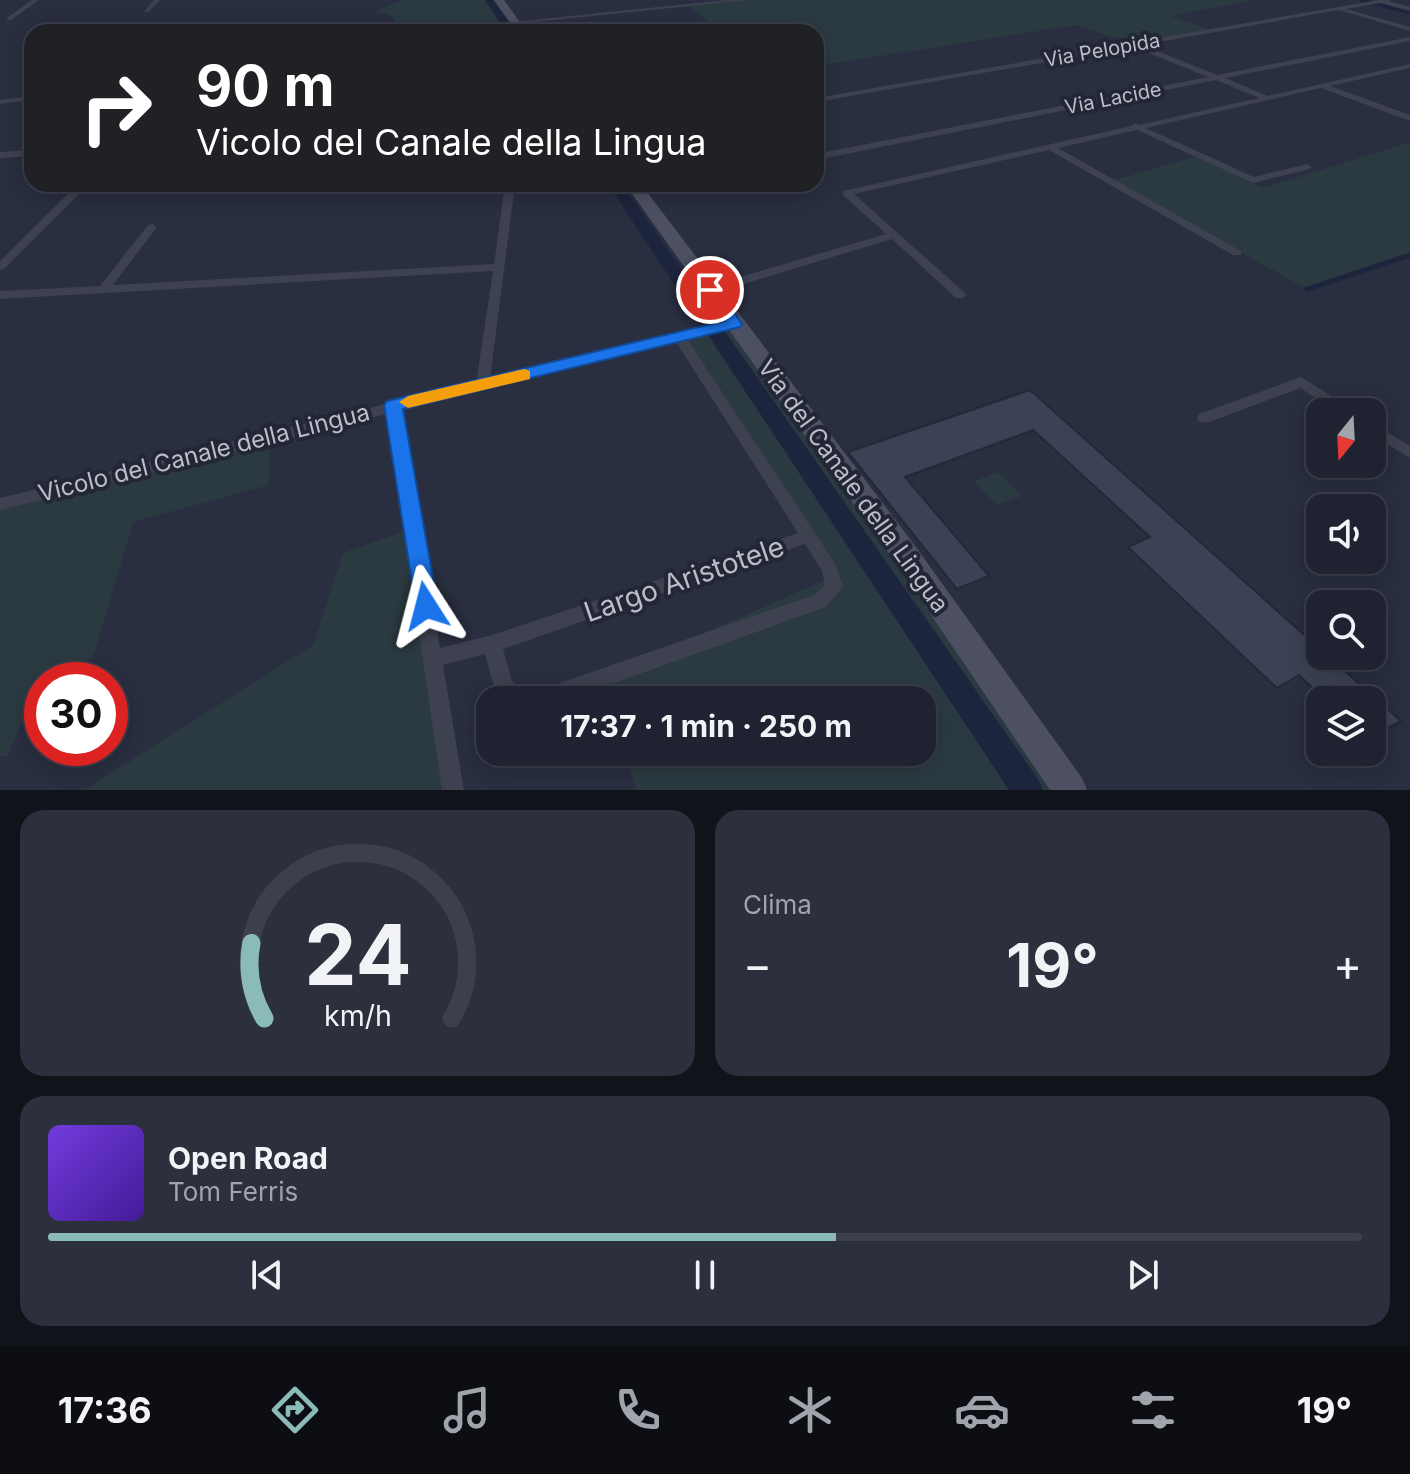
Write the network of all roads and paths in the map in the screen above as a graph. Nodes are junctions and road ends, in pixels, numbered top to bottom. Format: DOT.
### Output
graph roads {
  1 [pos="36,0"];
  2 [pos="157,0"];
  3 [pos="499,0"];
  4 [pos="745,0"];
  5 [pos="1384,1"];
  6 [pos="1338,9"];
  7 [pos="1410,9"];
  8 [pos="146,11"];
  9 [pos="9,19"];
  10 [pos="516,24"];
  11 [pos="558,24"];
  12 [pos="1410,29"];
  13 [pos="1410,39"];
  14 [pos="1136,44"];
  15 [pos="1410,66"];
  16 [pos="1218,77"];
  17 [pos="1321,86"];
  18 [pos="1265,97"];
  19 [pos="24,99"];
  20 [pos="824,99"];
  21 [pos="0,102"];
  22 [pos="1410,118"];
  23 [pos="1135,126"];
  24 [pos="1048,146"];
  25 [pos="24,154"];
  26 [pos="0,155"];
  27 [pos="824,155"];
  28 [pos="1307,167"];
  29 [pos="76,192"];
  30 [pos="509,192"];
  31 [pos="639,192"];
  32 [pos="152,227"];
  33 [pos="892,236"];
  34 [pos="1237,253"];
  35 [pos="0,267"];
  36 [pos="499,267"];
  37 [pos="104,289"];
  38 [pos="710,290"];
  39 [pos="0,295"];
  40 [pos="960,295"];
  41 [pos="730,325"];
  42 [pos="679,337"];
  43 [pos="483,384"];
  44 [pos="1326,398"];
  45 [pos="393,405"];
  46 [pos="1204,418"];
  47 [pos="1386,437"];
  48 [pos="1410,453"];
  49 [pos="0,504"];
  50 [pos="809,536"];
  51 [pos="492,644"];
  52 [pos="434,658"];
  53 [pos="504,686"];
  54 [pos="579,686"];
  55 [pos="453,790"];
  56 [pos="1070,790"];
  1 -- 9 [label="street"];
  2 -- 8 [label="street"];
  3 -- 10 [label="street"];
  4 -- 11 [label="street"];
  5 -- 6 [label="street, Via Pelopida"];
  5 -- 7 [label="street"];
  6 -- 12 [label="street"];
  6 -- 14 [label="street, Via Pelopida"];
  13 -- 16 [label="street, Via Lacide"];
  14 -- 16 [label="street"];
  14 -- 20 [label="street, Via Pelopida"];
  15 -- 17 [label="street"];
  16 -- 18 [label="street"];
  16 -- 27 [label="street, Via Lacide"];
  17 -- 18 [label="street"];
  17 -- 22 [label="street"];
  18 -- 23 [label="street"];
  19 -- 21 [label="street"];
  23 -- 24 [label="street"];
  23 -- 28 [label="street"];
  24 -- 33 [label="street"];
  24 -- 34 [label="street"];
  25 -- 26 [label="street"];
  29 -- 35 [label="street"];
  30 -- 36 [label="street"];
  31 -- 38 [label="street, Via del Canale della Lingua"];
  32 -- 37 [label="street"];
  33 -- 38 [label="street"];
  33 -- 40 [label="street"];
  36 -- 37 [label="street"];
  36 -- 43 [label="street"];
  37 -- 39 [label="street"];
  38 -- 41 [label="street, Via del Canale della Lingua"];
  41 -- 42 [label="street, Vicolo del Canale della Lingua"];
  41 -- 56 [label="street, Via del Canale della Lingua"];
  42 -- 43 [label="street, Vicolo del Canale della Lingua"];
  42 -- 50 [label="street"];
  43 -- 45 [label="street, Vicolo del Canale della Lingua"];
  44 -- 46 [label="street"];
  45 -- 49 [label="street, Vicolo del Canale della Lingua"];
  45 -- 52 [label="street"];
  47 -- 48 [label="street"];
  50 -- 51 [label="street, Largo Aristotele"];
  50 -- 54 [label="street, Largo Aristotele"];
  51 -- 52 [label="street, Largo Aristotele"];
  51 -- 53 [label="street"];
  52 -- 55 [label="street"];
}
